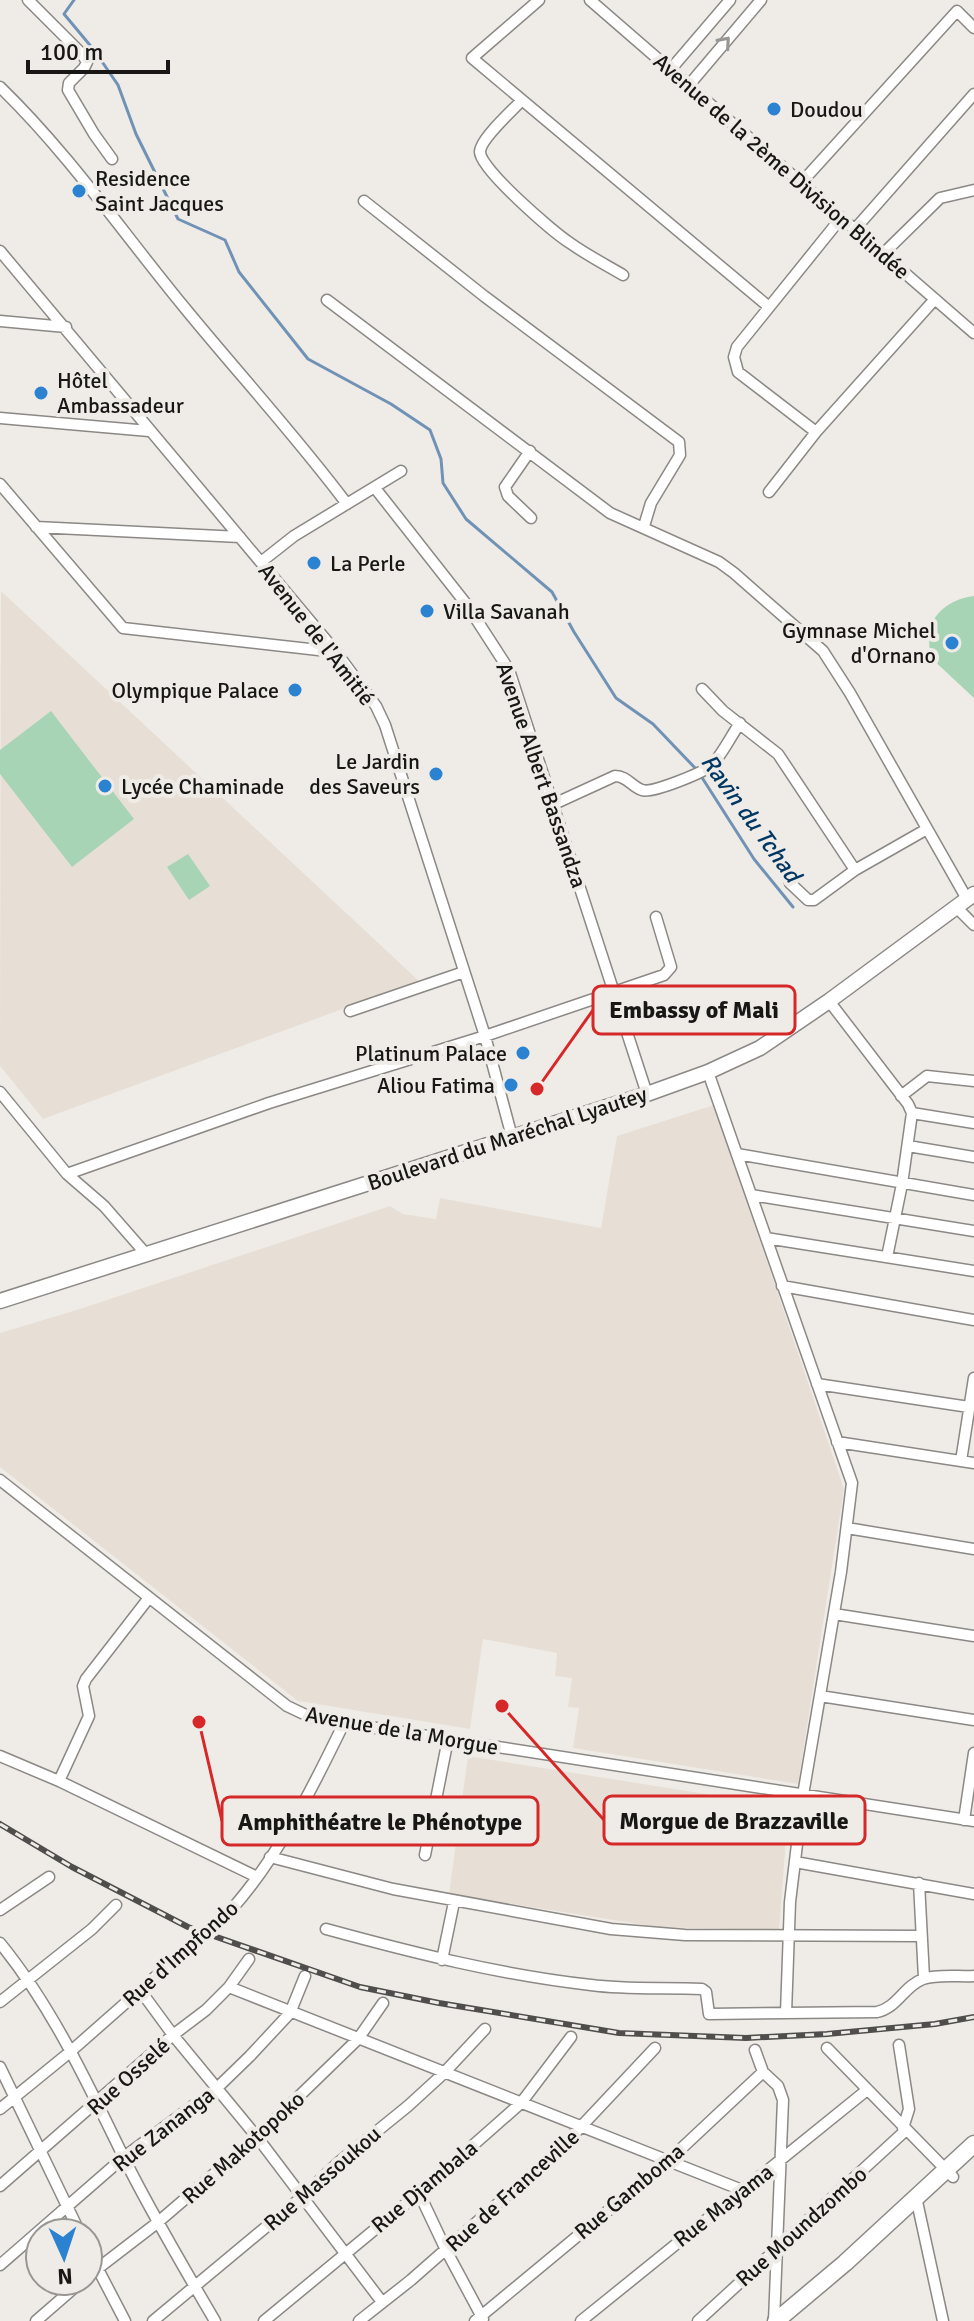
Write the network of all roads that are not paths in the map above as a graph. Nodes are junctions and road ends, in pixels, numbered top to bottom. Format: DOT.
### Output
graph roads {
  1 [pos="28,0"];
  2 [pos="539,0"];
  3 [pos="590,0"];
  4 [pos="730,0"];
  5 [pos="761,0"];
  6 [pos="974,28"];
  7 [pos="671,69"];
  8 [pos="689,85"];
  9 [pos="0,87"];
  10 [pos="974,94"];
  11 [pos="522,100"];
  12 [pos="112,159"];
  13 [pos="801,183"];
  14 [pos="974,190"];
  15 [pos="364,201"];
  16 [pos="841,218"];
  17 [pos="855,229"];
  18 [pos="0,251"];
  19 [pos="883,254"];
  20 [pos="623,275"];
  21 [pos="935,299"];
  22 [pos="327,300"];
  23 [pos="769,307"];
  24 [pos="0,321"];
  25 [pos="66,327"];
  26 [pos="974,333"];
  27 [pos="0,418"];
  28 [pos="149,431"];
  29 [pos="816,432"];
  30 [pos="530,451"];
  31 [pos="401,471"];
  32 [pos="0,484"];
  33 [pos="375,488"];
  34 [pos="769,492"];
  35 [pos="347,504"];
  36 [pos="531,518"];
  37 [pos="644,526"];
  38 [pos="36,527"];
  39 [pos="240,537"];
  40 [pos="261,562"];
  41 [pos="336,652"];
  42 [pos="702,689"];
  43 [pos="740,723"];
  44 [pos="554,804"];
  45 [pos="927,829"];
  46 [pos="855,870"];
  47 [pos="790,883"];
  48 [pos="966,900"];
  49 [pos="656,917"];
  50 [pos="974,925"];
  51 [pos="464,972"];
  52 [pos="614,991"];
  53 [pos="829,1001"];
  54 [pos="350,1011"];
  55 [pos="485,1036"];
  56 [pos="708,1072"];
  57 [pos="974,1081"];
  58 [pos="0,1092"];
  59 [pos="647,1094"];
  60 [pos="901,1096"];
  61 [pos="912,1113"];
  62 [pos="974,1123"];
  63 [pos="512,1137"];
  64 [pos="908,1146"];
  65 [pos="737,1154"];
  66 [pos="974,1157"];
  67 [pos="67,1174"];
  68 [pos="902,1184"];
  69 [pos="751,1195"];
  70 [pos="974,1195"];
  71 [pos="896,1219"];
  72 [pos="974,1231"];
  73 [pos="766,1238"];
  74 [pos="146,1254"];
  75 [pos="887,1257"];
  76 [pos="974,1271"];
  77 [pos="782,1286"];
  78 [pos="0,1301"];
  79 [pos="974,1320"];
  80 [pos="974,1378"];
  81 [pos="817,1384"];
  82 [pos="973,1392"];
  83 [pos="969,1407"];
  84 [pos="837,1442"];
  85 [pos="961,1461"];
  86 [pos="974,1463"];
  87 [pos="0,1480"];
  88 [pos="847,1528"];
  89 [pos="974,1549"];
  90 [pos="148,1599"];
  91 [pos="834,1614"];
  92 [pos="974,1636"];
  93 [pos="820,1696"];
  94 [pos="974,1720"];
  95 [pos="344,1723"];
  96 [pos="448,1739"];
  97 [pos="974,1753"];
  98 [pos="0,1756"];
  99 [pos="59,1781"];
  100 [pos="803,1795"];
  101 [pos="969,1821"];
  102 [pos="425,1855"];
  103 [pos="270,1857"];
  104 [pos="795,1862"];
  105 [pos="49,1877"];
  106 [pos="257,1877"];
  107 [pos="919,1883"];
  108 [pos="974,1894"];
  109 [pos="454,1902"];
  110 [pos="116,1905"];
  111 [pos="0,1910"];
  112 [pos="326,1929"];
  113 [pos="788,1935"];
  114 [pos="921,1936"];
  115 [pos="0,1943"];
  116 [pos="249,1959"];
  117 [pos="442,1960"];
  118 [pos="305,1976"];
  119 [pos="974,1976"];
  120 [pos="924,1978"];
  121 [pos="30,1979"];
  122 [pos="229,1987"];
  123 [pos="140,1990"];
  124 [pos="0,2002"];
  125 [pos="383,2003"];
  126 [pos="290,2013"];
  127 [pos="786,2013"];
  128 [pos="485,2029"];
  129 [pos="173,2035"];
  130 [pos="571,2037"];
  131 [pos="358,2039"];
  132 [pos="899,2045"];
  133 [pos="655,2048"];
  134 [pos="827,2048"];
  135 [pos="755,2050"];
  136 [pos="70,2052"];
  137 [pos="0,2067"];
  138 [pos="763,2072"];
  139 [pos="443,2074"];
  140 [pos="217,2088"];
  141 [pos="867,2090"];
  142 [pos="15,2097"];
  143 [pos="521,2103"];
  144 [pos="97,2104"];
  145 [pos="0,2109"];
  146 [pos="583,2126"];
  147 [pos="904,2130"];
  148 [pos="257,2137"];
  149 [pos="974,2144"];
  150 [pos="40,2153"];
  151 [pos="124,2157"];
  152 [pos="974,2158"];
  153 [pos="780,2160"];
  154 [pos="668,2161"];
  155 [pos="949,2174"];
  156 [pos="0,2186"];
  157 [pos="742,2190"];
  158 [pos="419,2193"];
  159 [pos="302,2197"];
  160 [pos="918,2202"];
  161 [pos="67,2207"];
  162 [pos="72,2217"];
  163 [pos="157,2223"];
  164 [pos="775,2249"];
  165 [pos="446,2250"];
  166 [pos="344,2253"];
  167 [pos="104,2263"];
  168 [pos="0,2265"];
  169 [pos="195,2286"];
  170 [pos="104,2290"];
  171 [pos="64,2297"];
  172 [pos="382,2302"];
  173 [pos="480,2319"];
  174 [pos="36,2321"];
  175 [pos="125,2321"];
  176 [pos="153,2321"];
  177 [pos="215,2321"];
  178 [pos="264,2321"];
  179 [pos="359,2321"];
  180 [pos="581,2321"];
  181 [pos="698,2321"];
  182 [pos="775,2321"];
  183 [pos="792,2321"];
  184 [pos="943,2321"];
  1 -- 12 [label="street"];
  2 -- 11 [label="street"];
  3 -- 7 [label="street, Avenue de la 2ème Division Blindée"];
  4 -- 7 [label="street"];
  8 -- 5 [label="street, one-way"];
  6 -- 13 [label="street"];
  7 -- 8 [label="street, Avenue de la 2ème Division Blindée"];
  8 -- 13 [label="street, Avenue de la 2ème Division Blindée"];
  9 -- 35 [label="street"];
  10 -- 17 [label="street"];
  11 -- 20 [label="street"];
  11 -- 23 [label="street"];
  13 -- 16 [label="street, Avenue de la 2ème Division Blindée"];
  14 -- 19 [label="street"];
  15 -- 37 [label="street"];
  16 -- 17 [label="street, Avenue de la 2ème Division Blindée"];
  16 -- 23 [label="street"];
  17 -- 19 [label="street, Avenue de la 2ème Division Blindée"];
  18 -- 25 [label="street, Avenue de l'Amitié"];
  19 -- 21 [label="street, Avenue de la 2ème Division Blindée"];
  21 -- 26 [label="street, Avenue de la 2ème Division Blindée"];
  21 -- 29 [label="street"];
  22 -- 30 [label="street"];
  23 -- 29 [label="street"];
  24 -- 25 [label="street"];
  25 -- 28 [label="street, Avenue de l'Amitié"];
  27 -- 28 [label="street"];
  28 -- 39 [label="street, Avenue de l'Amitié"];
  29 -- 34 [label="street"];
  30 -- 36 [label="street"];
  30 -- 37 [label="street"];
  31 -- 33 [label="street"];
  32 -- 38 [label="street"];
  33 -- 35 [label="street"];
  33 -- 44 [label="street, Avenue Albert Bassandza"];
  35 -- 40 [label="street"];
  37 -- 45 [label="street"];
  38 -- 39 [label="street"];
  38 -- 41 [label="street"];
  39 -- 40 [label="street, Avenue de l'Amitié"];
  40 -- 41 [label="street, Avenue de l'Amitié"];
  41 -- 51 [label="street, Avenue de l'Amitié"];
  42 -- 43 [label="street"];
  43 -- 44 [label="street"];
  43 -- 46 [label="street"];
  44 -- 52 [label="street, Avenue Albert Bassandza"];
  45 -- 46 [label="street"];
  45 -- 48 [label="street"];
  46 -- 47 [label="street"];
  48 -- 50 [label="street"];
  48 -- 53 [label="main road, Boulevard du Maréchal Lyautey"];
  49 -- 52 [label="street"];
  51 -- 54 [label="street"];
  51 -- 55 [label="street, Avenue de l'Amitié"];
  52 -- 55 [label="street"];
  52 -- 59 [label="street, Avenue Albert Bassandza"];
  53 -- 56 [label="main road, Boulevard du Maréchal Lyautey"];
  53 -- 60 [label="street"];
  55 -- 63 [label="street, Avenue de l'Amitié"];
  55 -- 67 [label="street"];
  56 -- 59 [label="main road, Boulevard du Maréchal Lyautey"];
  56 -- 65 [label="street"];
  57 -- 60 [label="street"];
  58 -- 67 [label="street"];
  59 -- 63 [label="main road, Boulevard du Maréchal Lyautey"];
  60 -- 61 [label="street"];
  61 -- 62 [label="street"];
  61 -- 64 [label="street"];
  63 -- 74 [label="main road, Boulevard du Maréchal Lyautey"];
  64 -- 66 [label="street"];
  64 -- 68 [label="street"];
  65 -- 68 [label="street"];
  65 -- 69 [label="street"];
  67 -- 74 [label="street"];
  68 -- 70 [label="street"];
  68 -- 71 [label="street"];
  69 -- 71 [label="street"];
  69 -- 73 [label="street"];
  71 -- 72 [label="street"];
  71 -- 75 [label="street"];
  73 -- 75 [label="street"];
  73 -- 77 [label="street"];
  74 -- 78 [label="main road, Boulevard du Maréchal Lyautey"];
  75 -- 76 [label="street"];
  77 -- 79 [label="street"];
  77 -- 81 [label="street"];
  80 -- 82 [label="street"];
  81 -- 83 [label="street"];
  81 -- 84 [label="street"];
  82 -- 83 [label="street"];
  83 -- 85 [label="street"];
  84 -- 85 [label="street"];
  84 -- 88 [label="street"];
  85 -- 86 [label="street"];
  87 -- 90 [label="street, Avenue de la Morgue"];
  88 -- 89 [label="street"];
  88 -- 91 [label="street"];
  90 -- 95 [label="street, Avenue de la Morgue"];
  90 -- 99 [label="street"];
  91 -- 92 [label="street"];
  91 -- 93 [label="street"];
  93 -- 94 [label="street"];
  93 -- 100 [label="street"];
  95 -- 96 [label="street, Avenue de la Morgue"];
  95 -- 103 [label="street, Rue d'Impfondo"];
  96 -- 100 [label="street, Avenue de la Morgue"];
  96 -- 102 [label="street"];
  97 -- 101 [label="street"];
  98 -- 99 [label="street"];
  99 -- 106 [label="street"];
  100 -- 101 [label="street, Avenue de la Morgue"];
  100 -- 104 [label="street"];
  103 -- 106 [label="street, Rue d'Impfondo"];
  103 -- 109 [label="street"];
  104 -- 107 [label="street"];
  104 -- 113 [label="street"];
  105 -- 111 [label="street"];
  106 -- 123 [label="street, Rue d'Impfondo"];
  107 -- 108 [label="street"];
  107 -- 114 [label="street"];
  109 -- 113 [label="street"];
  109 -- 117 [label="street"];
  110 -- 121 [label="street"];
  112 -- 117 [label="street"];
  113 -- 114 [label="street"];
  113 -- 127 [label="street"];
  114 -- 120 [label="street"];
  115 -- 121 [label="street"];
  116 -- 122 [label="street, Rue Osselé"];
  117 -- 127 [label="street"];
  118 -- 126 [label="street, Rue Zananga"];
  119 -- 120 [label="street"];
  120 -- 127 [label="street"];
  121 -- 124 [label="street"];
  121 -- 136 [label="street"];
  122 -- 126 [label="street"];
  122 -- 129 [label="street, Rue Osselé"];
  123 -- 129 [label="street"];
  123 -- 136 [label="street, Rue d'Impfondo"];
  125 -- 131 [label="street, Rue Makotopoko"];
  126 -- 131 [label="street"];
  126 -- 140 [label="street, Rue Zananga"];
  128 -- 139 [label="street, Rue Massoukou"];
  129 -- 140 [label="street"];
  129 -- 144 [label="street, Rue Osselé"];
  130 -- 143 [label="street, Rue Djambala"];
  131 -- 139 [label="street"];
  131 -- 148 [label="street, Rue Makotopoko"];
  132 -- 147 [label="street"];
  133 -- 146 [label="street, Rue de Franceville"];
  134 -- 141 [label="street"];
  135 -- 138 [label="street"];
  136 -- 142 [label="street, Rue d'Impfondo"];
  136 -- 144 [label="street"];
  137 -- 142 [label="street"];
  138 -- 153 [label="street"];
  138 -- 154 [label="street, Rue Gamboma"];
  139 -- 143 [label="street"];
  139 -- 159 [label="street, Rue Massoukou"];
  140 -- 148 [label="street"];
  140 -- 151 [label="street, Rue Zananga"];
  141 -- 147 [label="street"];
  141 -- 153 [label="street, Rue Mayama"];
  142 -- 145 [label="street, Rue d'Impfondo"];
  142 -- 150 [label="street"];
  143 -- 146 [label="street"];
  143 -- 158 [label="street, Rue Djambala"];
  144 -- 150 [label="street, Rue Osselé"];
  144 -- 151 [label="street"];
  146 -- 154 [label="street"];
  146 -- 165 [label="street, Rue de Franceville"];
  147 -- 155 [label="street"];
  147 -- 164 [label="street, Rue Moundzombo"];
  148 -- 159 [label="street"];
  148 -- 163 [label="street, Rue Makotopoko"];
  149 -- 155 [label="main road"];
  150 -- 156 [label="street, Rue Osselé"];
  150 -- 161 [label="street"];
  151 -- 161 [label="street, Rue Zananga"];
  151 -- 163 [label="street"];
  152 -- 155 [label="main road"];
  153 -- 157 [label="street, Rue Mayama"];
  153 -- 164 [label="street"];
  154 -- 157 [label="street"];
  154 -- 173 [label="street, Rue Gamboma"];
  155 -- 160 [label="main road"];
  157 -- 180 [label="street, Rue Mayama"];
  158 -- 165 [label="street"];
  158 -- 166 [label="street, Rue Djambala"];
  159 -- 166 [label="street"];
  159 -- 169 [label="street, Rue Massoukou"];
  160 -- 182 [label="main road"];
  160 -- 183 [label="main road"];
  160 -- 184 [label="street"];
  161 -- 162 [label="street"];
  161 -- 168 [label="street, Rue Zananga"];
  163 -- 167 [label="street, Rue Makotopoko"];
  163 -- 169 [label="street"];
  164 -- 181 [label="street, Rue Moundzombo"];
  164 -- 182 [label="street"];
  165 -- 172 [label="street, Rue de Franceville"];
  165 -- 173 [label="street"];
  166 -- 172 [label="street"];
  166 -- 178 [label="street, Rue Djambala"];
  169 -- 176 [label="street, Rue Massoukou"];
  169 -- 177 [label="street"];
  170 -- 175 [label="street"];
  171 -- 174 [label="street"];
  172 -- 179 [label="street, Rue de Franceville"];
}
